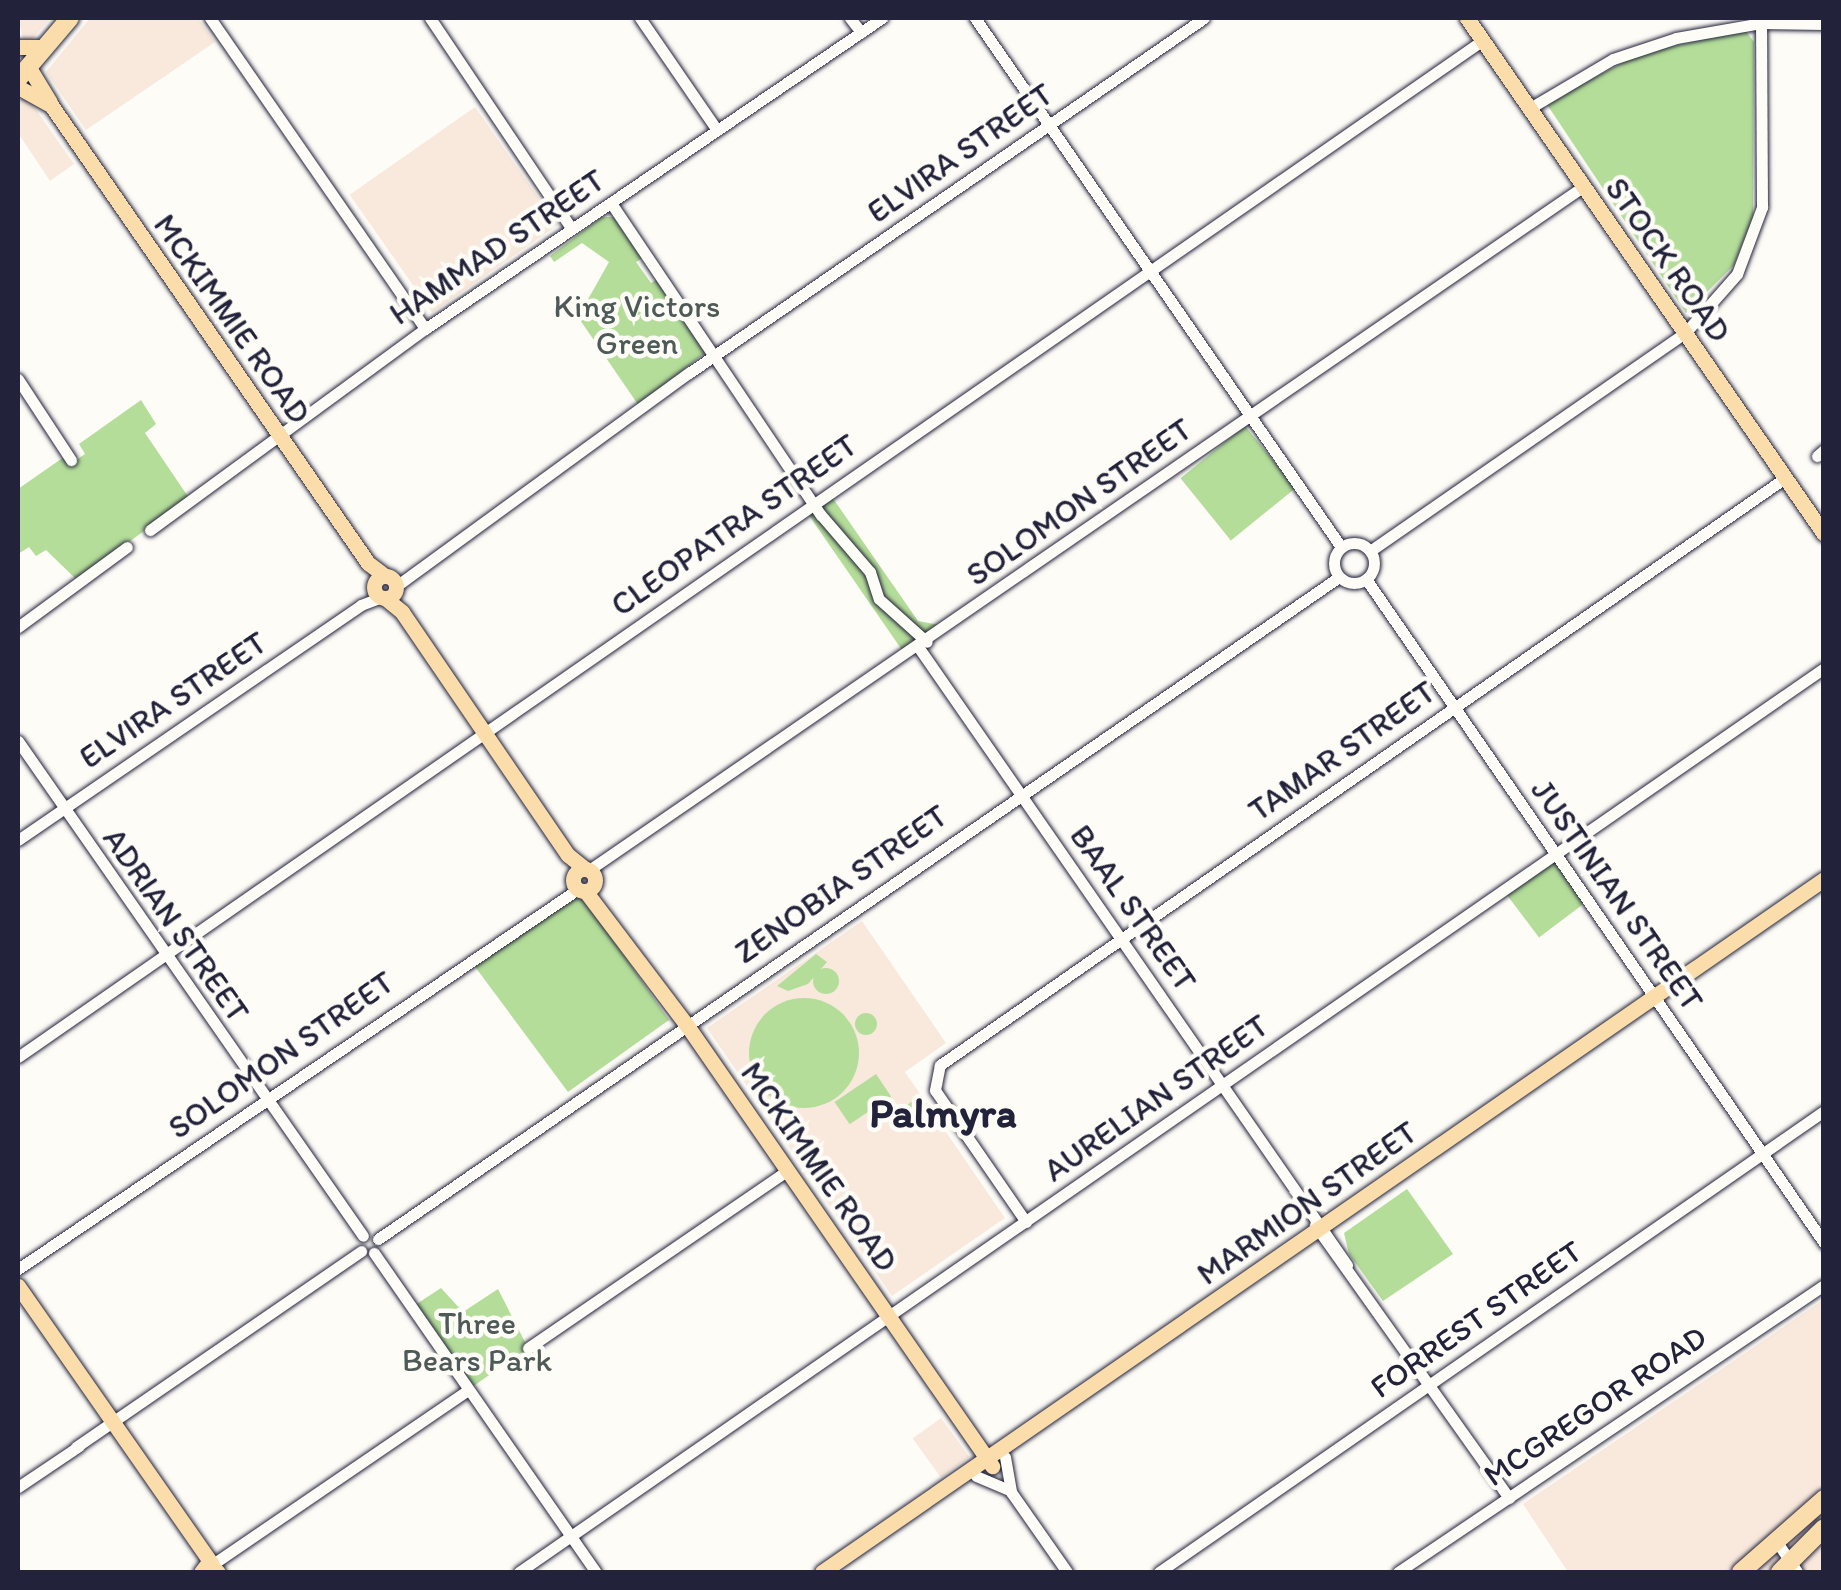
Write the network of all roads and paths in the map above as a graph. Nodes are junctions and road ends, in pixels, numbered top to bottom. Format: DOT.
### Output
graph roads {
  1 [pos="70,18"];
  2 [pos="210,18"];
  3 [pos="430,18"];
  4 [pos="640,18"];
  5 [pos="850,18"];
  6 [pos="882,18"];
  7 [pos="975,18"];
  8 [pos="1204,18"];
  9 [pos="1468,18"];
  10 [pos="1761,20"];
  11 [pos="1824,24"];
  12 [pos="861,32"];
  13 [pos="1483,40"];
  14 [pos="18,47"];
  15 [pos="44,47"];
  16 [pos="21,73"];
  17 [pos="1530,108"];
  18 [pos="1047,125"];
  19 [pos="717,130"];
  20 [pos="1584,186"];
  21 [pos="611,203"];
  22 [pos="572,229"];
  23 [pos="1147,271"];
  24 [pos="425,329"];
  25 [pos="1685,333"];
  26 [pos="719,358"];
  27 [pos="18,379"];
  28 [pos="1250,416"];
  29 [pos="276,433"];
  30 [pos="70,460"];
  31 [pos="1785,478"];
  32 [pos="813,504"];
  33 [pos="150,530"];
  34 [pos="1824,534"];
  35 [pos="127,546"];
  36 [pos="1341,547"];
  37 [pos="1370,552"];
  38 [pos="1339,577"];
  39 [pos="1366,578"];
  40 [pos="385,587"];
  41 [pos="18,628"];
  42 [pos="923,645"];
  43 [pos="1824,668"];
  44 [pos="1454,707"];
  45 [pos="484,732"];
  46 [pos="18,741"];
  47 [pos="1020,794"];
  48 [pos="63,808"];
  49 [pos="18,840"];
  50 [pos="1554,856"];
  51 [pos="1824,879"];
  52 [pos="586,882"];
  53 [pos="1824,888"];
  54 [pos="1121,939"];
  55 [pos="163,956"];
  56 [pos="1657,999"];
  57 [pos="686,1024"];
  58 [pos="18,1057"];
  59 [pos="1222,1085"];
  60 [pos="263,1100"];
  61 [pos="1824,1111"];
  62 [pos="1763,1153"];
  63 [pos="788,1170"];
  64 [pos="1026,1222"];
  65 [pos="1324,1231"];
  66 [pos="363,1236"];
  67 [pos="378,1239"];
  68 [pos="1824,1243"];
  69 [pos="368,1252"];
  70 [pos="34,1261"];
  71 [pos="18,1268"];
  72 [pos="18,1278"];
  73 [pos="1824,1285"];
  74 [pos="18,1286"];
  75 [pos="18,1300"];
  76 [pos="889,1316"];
  77 [pos="528,1348"];
  78 [pos="1430,1384"];
  79 [pos="465,1392"];
  80 [pos="108,1424"];
  81 [pos="995,1460"];
  82 [pos="976,1476"];
  83 [pos="18,1487"];
  84 [pos="1010,1492"];
  85 [pos="1509,1498"];
  86 [pos="1824,1499"];
  87 [pos="1824,1528"];
  88 [pos="571,1536"];
  89 [pos="1777,1542"];
  90 [pos="213,1567"];
  91 [pos="1789,1569"];
  92 [pos="519,1572"];
  93 [pos="596,1572"];
  94 [pos="822,1572"];
  95 [pos="837,1572"];
  96 [pos="1066,1572"];
  97 [pos="1159,1572"];
  98 [pos="1398,1572"];
  99 [pos="1741,1572"];
  1 -- 15 [label="highway"];
  2 -- 24 [label="street"];
  3 -- 22 [label="street"];
  4 -- 19 [label="street"];
  5 -- 12 [label="street"];
  6 -- 12 [label="street, HAMMAD STREET"];
  7 -- 18 [label="street"];
  8 -- 18 [label="street, ELVIRA STREET"];
  9 -- 13 [label="main road, STOCK ROAD"];
  10 -- 11 [label="street"];
  10 -- 17 [label="street"];
  10 -- 25 [label="street"];
  12 -- 19 [label="street, HAMMAD STREET"];
  13 -- 17 [label="main road, STOCK ROAD"];
  13 -- 23 [label="street, CLEOPATRA STREET"];
  14 -- 15 [label="main road"];
  15 -- 16 [label="highway"];
  16 -- 29 [label="main road, MCKIMMIE ROAD"];
  17 -- 20 [label="main road, STOCK ROAD"];
  18 -- 23 [label="street"];
  18 -- 26 [label="street, ELVIRA STREET"];
  19 -- 21 [label="street, HAMMAD STREET"];
  20 -- 25 [label="main road, STOCK ROAD"];
  20 -- 28 [label="street, SOLOMON STREET"];
  21 -- 22 [label="street, HAMMAD STREET"];
  21 -- 26 [label="street, BAAL STREET"];
  22 -- 24 [label="street, HAMMAD STREET"];
  23 -- 28 [label="street"];
  23 -- 32 [label="street, CLEOPATRA STREET"];
  24 -- 29 [label="street, HAMMAD STREET"];
  25 -- 31 [label="main road, STOCK ROAD"];
  25 -- 37 [label="street"];
  26 -- 32 [label="street, BAAL STREET"];
  26 -- 40 [label="street, ELVIRA STREET"];
  27 -- 30 [label="street"];
  28 -- 36 [label="street"];
  28 -- 42 [label="street, SOLOMON STREET"];
  29 -- 33 [label="street, HAMMAD STREET"];
  29 -- 40 [label="main road, MCKIMMIE ROAD"];
  31 -- 34 [label="main road, STOCK ROAD"];
  31 -- 44 [label="street, TAMAR STREET"];
  32 -- 42 [label="street, BAAL STREET"];
  32 -- 45 [label="street, CLEOPATRA STREET"];
  35 -- 41 [label="street"];
  36 -- 37 [label="street"];
  36 -- 38 [label="street"];
  37 -- 39 [label="street"];
  38 -- 39 [label="street"];
  38 -- 47 [label="street, ZENOBIA STREET"];
  39 -- 44 [label="street, JUSTINIAN STREET"];
  40 -- 45 [label="main road, MCKIMMIE ROAD"];
  40 -- 48 [label="street, ELVIRA STREET"];
  42 -- 47 [label="street, BAAL STREET"];
  42 -- 52 [label="street, SOLOMON STREET"];
  43 -- 50 [label="street, AURELIAN STREET"];
  44 -- 50 [label="street, JUSTINIAN STREET"];
  44 -- 54 [label="street, TAMAR STREET"];
  45 -- 52 [label="main road, MCKIMMIE ROAD"];
  45 -- 55 [label="street, CLEOPATRA STREET"];
  46 -- 48 [label="street, ADRIAN STREET"];
  47 -- 54 [label="street, BAAL STREET"];
  47 -- 57 [label="street, ZENOBIA STREET"];
  48 -- 49 [label="street, ELVIRA STREET"];
  48 -- 55 [label="street, ADRIAN STREET"];
  50 -- 56 [label="street, JUSTINIAN STREET"];
  50 -- 59 [label="street, AURELIAN STREET"];
  51 -- 56 [label="main road, MARMION STREET"];
  52 -- 57 [label="main road, MCKIMMIE ROAD"];
  52 -- 60 [label="street, SOLOMON STREET"];
  53 -- 56 [label="main road, MARMION STREET"];
  54 -- 59 [label="street, BAAL STREET"];
  54 -- 64 [label="street, TAMAR STREET"];
  55 -- 58 [label="street, CLEOPATRA STREET"];
  55 -- 60 [label="street, ADRIAN STREET"];
  56 -- 62 [label="street, JUSTINIAN STREET"];
  56 -- 65 [label="main road, MARMION STREET"];
  57 -- 63 [label="main road, MCKIMMIE ROAD"];
  57 -- 67 [label="street, ZENOBIA STREET"];
  59 -- 64 [label="street, AURELIAN STREET"];
  59 -- 65 [label="street, BAAL STREET"];
  60 -- 66 [label="street, ADRIAN STREET"];
  60 -- 70 [label="street, SOLOMON STREET"];
  61 -- 62 [label="street, FORREST STREET"];
  62 -- 68 [label="street, JUSTINIAN STREET"];
  62 -- 78 [label="street, FORREST STREET"];
  63 -- 76 [label="main road, MCKIMMIE ROAD"];
  63 -- 77 [label="street"];
  64 -- 76 [label="street, AURELIAN STREET"];
  65 -- 78 [label="street, BAAL STREET"];
  65 -- 81 [label="main road, MARMION STREET"];
  66 -- 67 [label="street"];
  66 -- 69 [label="street"];
  67 -- 69 [label="street"];
  69 -- 79 [label="street"];
  69 -- 80 [label="street"];
  70 -- 71 [label="street, SOLOMON STREET"];
  70 -- 72 [label="street, SOLOMON STREET"];
  73 -- 85 [label="street, MCGREGOR ROAD"];
  74 -- 80 [label="main road"];
  75 -- 80 [label="main road"];
  76 -- 81 [label="main road, MCKIMMIE ROAD"];
  76 -- 88 [label="street, AURELIAN STREET"];
  78 -- 85 [label="street, BAAL STREET"];
  78 -- 97 [label="street, FORREST STREET"];
  79 -- 88 [label="street"];
  79 -- 90 [label="street"];
  80 -- 83 [label="street"];
  80 -- 90 [label="main road"];
  81 -- 82 [label="main road, MARMION STREET"];
  81 -- 84 [label="street, MCKIMMIE ROAD"];
  81 -- 94 [label="main road, MARMION STREET"];
  82 -- 84 [label="street, MCKIMMIE ROAD"];
  82 -- 95 [label="main road, MARMION STREET"];
  84 -- 96 [label="street, MCKIMMIE ROAD"];
  85 -- 98 [label="street, MCGREGOR ROAD"];
  86 -- 89 [label="highway"];
  87 -- 91 [label="highway"];
  88 -- 92 [label="street, AURELIAN STREET"];
  88 -- 93 [label="street"];
  89 -- 91 [label="street"];
  89 -- 99 [label="highway"];
}
